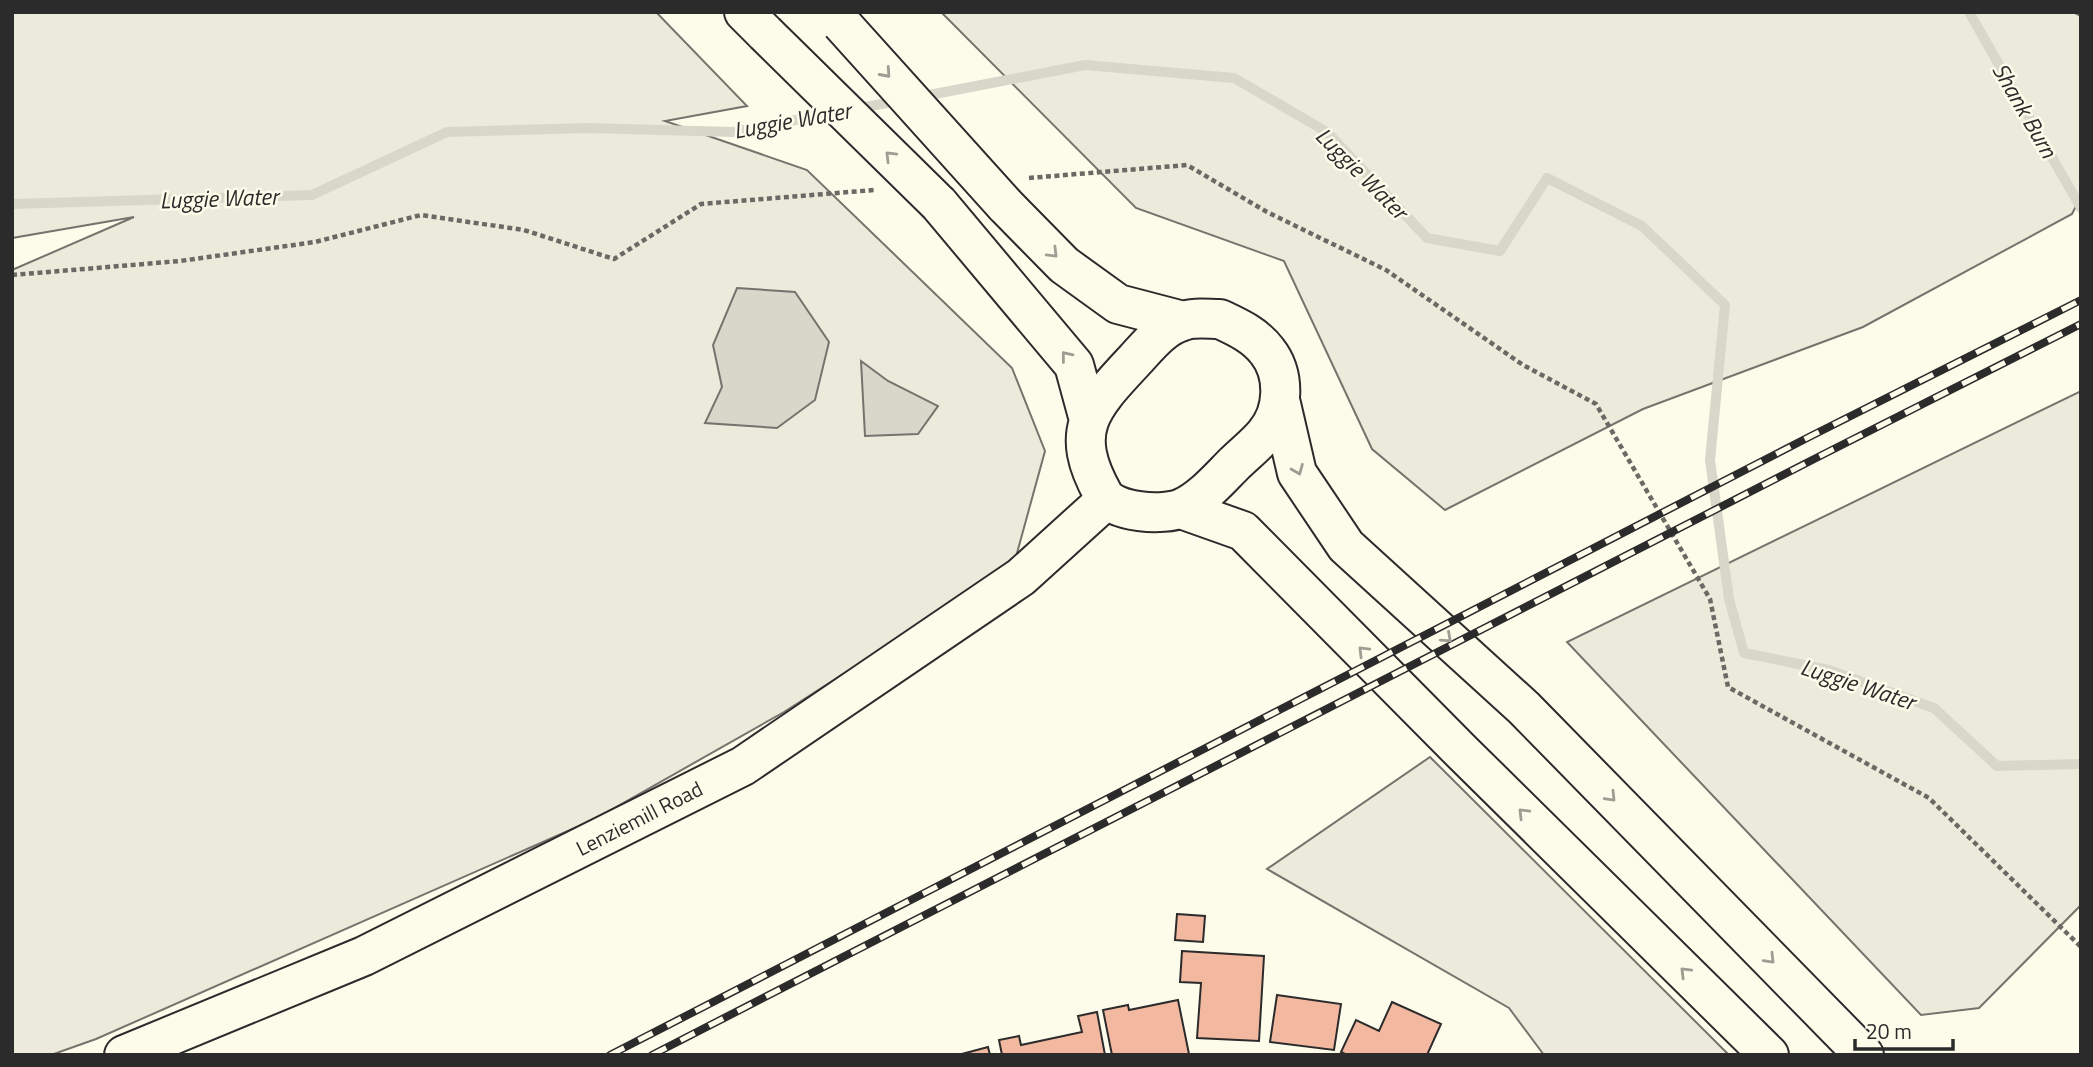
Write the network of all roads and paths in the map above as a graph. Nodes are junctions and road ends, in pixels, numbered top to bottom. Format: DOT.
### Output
graph roads {
  1 [pos="836,17"];
  2 [pos="755,23"];
  3 [pos="1183,320"];
  4 [pos="1281,404"];
  5 [pos="1089,420"];
  6 [pos="1106,500"];
  7 [pos="1181,509"];
  8 [pos="124,1055"];
  9 [pos="1769,1055"];
  10 [pos="1864,1055"];
  1 -- 3 [label="main road, one-way, bridge"];
  5 -- 2 [label="main road, one-way, bridge"];
  3 -- 4 [label="main road"];
  3 -- 5 [label="main road"];
  4 -- 7 [label="main road"];
  4 -- 10 [label="main road, one-way"];
  5 -- 6 [label="main road"];
  6 -- 7 [label="main road"];
  6 -- 8 [label="main road, Lenziemill Road"];
  9 -- 7 [label="main road, one-way"];
}
